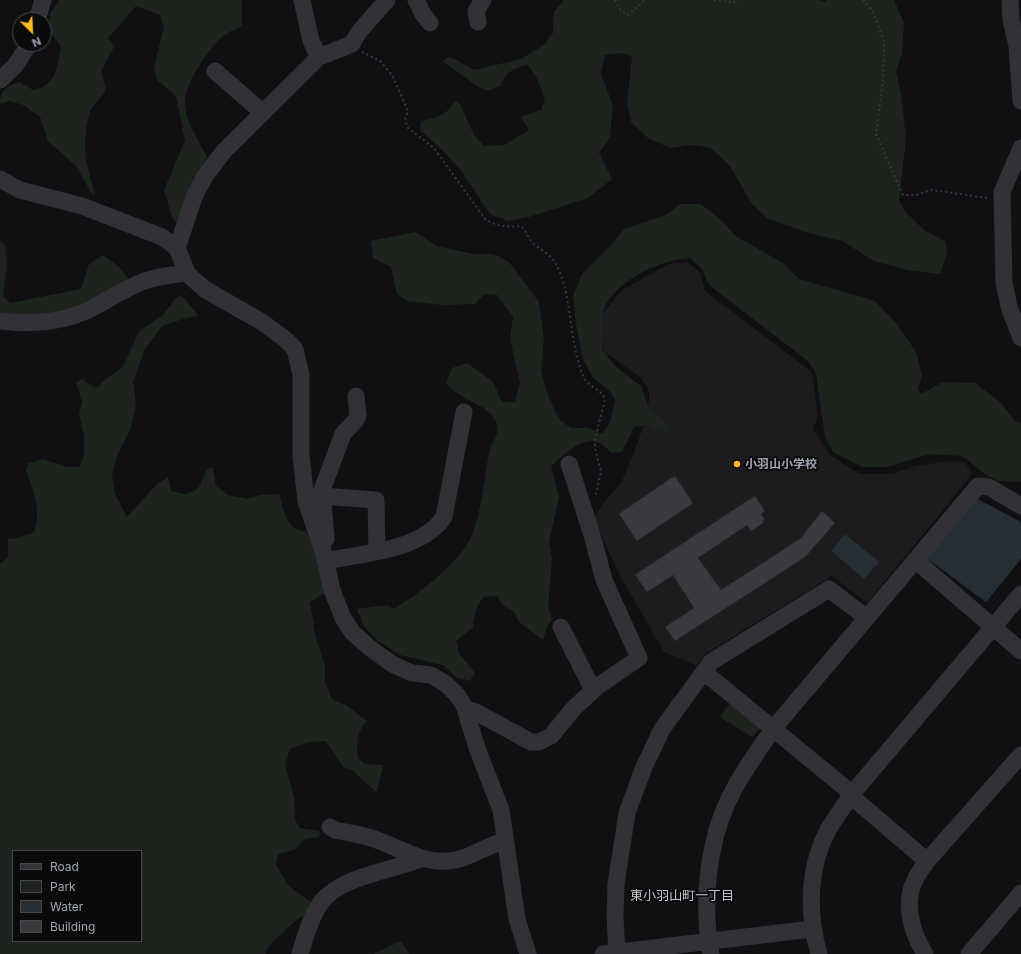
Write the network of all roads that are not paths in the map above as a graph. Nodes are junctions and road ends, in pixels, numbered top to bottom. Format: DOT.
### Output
graph roads {
  1 [pos="43,0"];
  2 [pos="302,0"];
  3 [pos="387,0"];
  4 [pos="416,0"];
  5 [pos="483,0"];
  6 [pos="1010,0"];
  7 [pos="39,12"];
  8 [pos="478,22"];
  9 [pos="430,23"];
  10 [pos="24,52"];
  11 [pos="319,57"];
  12 [pos="215,71"];
  13 [pos="0,80"];
  14 [pos="1021,101"];
  15 [pos="262,112"];
  16 [pos="1021,148"];
  17 [pos="0,179"];
  18 [pos="176,248"];
  19 [pos="187,273"];
  20 [pos="0,321"];
  21 [pos="1021,338"];
  22 [pos="356,396"];
  23 [pos="464,412"];
  24 [pos="570,464"];
  25 [pos="322,496"];
  26 [pos="1021,506"];
  27 [pos="377,551"];
  28 [pos="915,560"];
  29 [pos="326,561"];
  30 [pos="1021,594"];
  31 [pos="867,618"];
  32 [pos="561,627"];
  33 [pos="993,627"];
  34 [pos="1021,651"];
  35 [pos="704,672"];
  36 [pos="593,690"];
  37 [pos="465,708"];
  38 [pos="773,729"];
  39 [pos="1021,755"];
  40 [pos="851,795"];
  41 [pos="330,827"];
  42 [pos="504,841"];
  43 [pos="423,858"];
  44 [pos="927,861"];
  45 [pos="1021,893"];
  46 [pos="812,929"];
  47 [pos="710,948"];
  48 [pos="612,953"];
  49 [pos="300,954"];
  50 [pos="528,954"];
  51 [pos="819,954"];
  52 [pos="925,954"];
  53 [pos="969,954"];
  1 -- 7 [label="street"];
  2 -- 11 [label="street"];
  3 -- 11 [label="street"];
  4 -- 9 [label="street"];
  5 -- 8 [label="street"];
  6 -- 14 [label="street"];
  10 -- 13 [label="street"];
  11 -- 15 [label="street"];
  12 -- 15 [label="street"];
  15 -- 18 [label="street"];
  16 -- 21 [label="street"];
  17 -- 18 [label="street"];
  18 -- 19 [label="street"];
  19 -- 20 [label="street"];
  19 -- 29 [label="street"];
  22 -- 25 [label="street"];
  23 -- 27 [label="street"];
  24 -- 36 [label="street"];
  25 -- 27 [label="street"];
  25 -- 29 [label="street"];
  26 -- 28 [label="street"];
  27 -- 29 [label="street"];
  28 -- 31 [label="street"];
  28 -- 33 [label="street"];
  29 -- 37 [label="street"];
  30 -- 33 [label="street"];
  31 -- 35 [label="street"];
  31 -- 38 [label="street"];
  32 -- 36 [label="street"];
  33 -- 34 [label="street"];
  33 -- 40 [label="street"];
  35 -- 38 [label="street"];
  35 -- 48 [label="street"];
  36 -- 37 [label="street"];
  37 -- 42 [label="street"];
  38 -- 40 [label="street"];
  38 -- 47 [label="street"];
  39 -- 44 [label="street"];
  40 -- 44 [label="street"];
  40 -- 46 [label="street"];
  41 -- 43 [label="street"];
  42 -- 43 [label="street"];
  42 -- 50 [label="street"];
  43 -- 49 [label="street"];
  44 -- 52 [label="street"];
  45 -- 53 [label="street"];
  46 -- 47 [label="street"];
  46 -- 51 [label="street"];
  47 -- 48 [label="street"];
}
